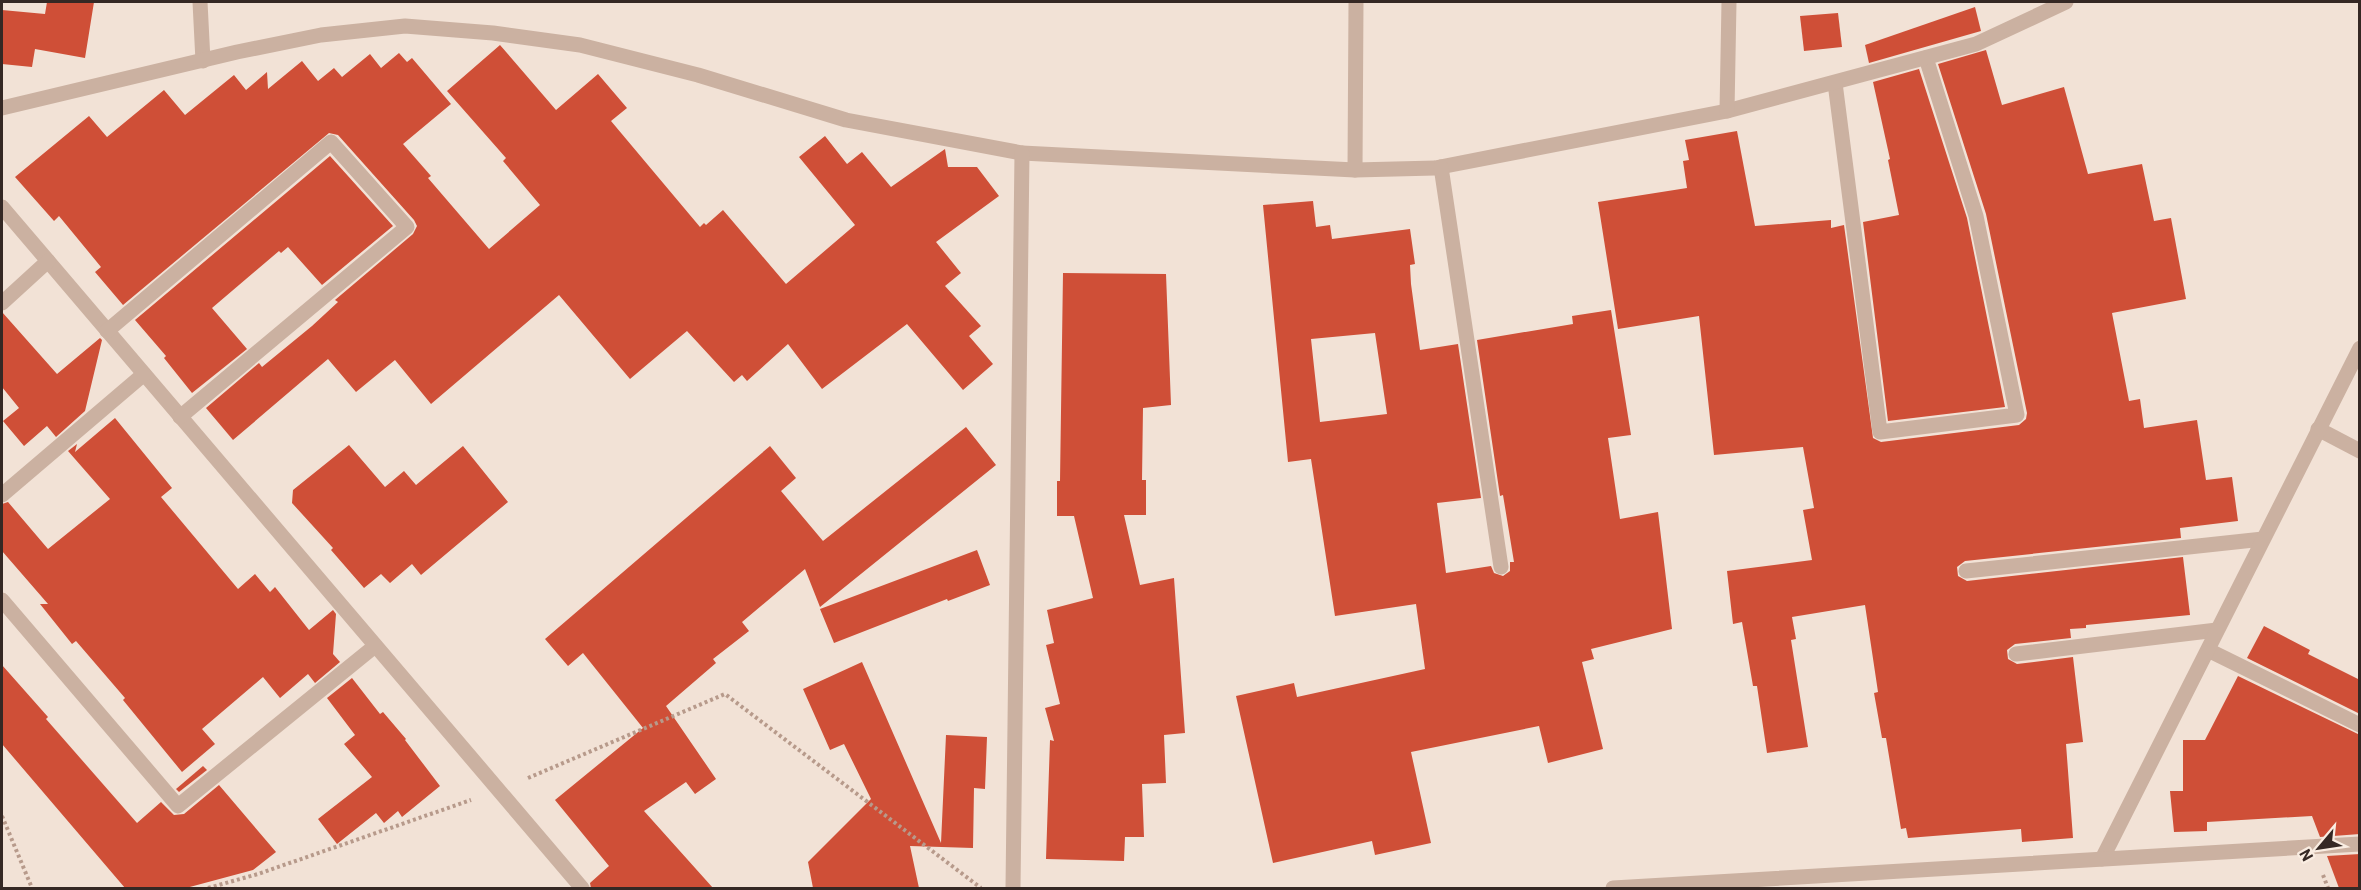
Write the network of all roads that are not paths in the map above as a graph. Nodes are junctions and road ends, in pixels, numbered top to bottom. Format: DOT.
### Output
graph roads {
  1 [pos="200,2"];
  2 [pos="1356,2"];
  3 [pos="1730,2"];
  4 [pos="2066,2"];
  5 [pos="1926,58"];
  6 [pos="203,60"];
  7 [pos="1835,83"];
  8 [pos="2,108"];
  9 [pos="1727,111"];
  10 [pos="1022,153"];
  11 [pos="1441,167"];
  12 [pos="1355,170"];
  13 [pos="2,207"];
  14 [pos="48,261"];
  15 [pos="2,303"];
  16 [pos="107,331"];
  17 [pos="2360,348"];
  18 [pos="144,374"];
  19 [pos="180,417"];
  20 [pos="2318,429"];
  21 [pos="2360,451"];
  22 [pos="2,495"];
  23 [pos="2263,539"];
  24 [pos="1501,567"];
  25 [pos="1966,571"];
  26 [pos="2,600"];
  27 [pos="2217,630"];
  28 [pos="375,646"];
  29 [pos="2208,650"];
  30 [pos="2016,654"];
  31 [pos="2360,724"];
  32 [pos="2360,844"];
  33 [pos="2102,859"];
  34 [pos="1648,887"];
  35 [pos="582,888"];
  36 [pos="1013,888"];
  37 [pos="1612,888"];
  1 -- 6 [label="street"];
  2 -- 12 [label="street"];
  3 -- 9 [label="street"];
  4 -- 5 [label="street"];
  5 -- 7 [label="street"];
  5 -- 7 [label="street"];
  6 -- 8 [label="street"];
  6 -- 10 [label="street"];
  7 -- 9 [label="street"];
  9 -- 11 [label="street"];
  10 -- 12 [label="street"];
  10 -- 36 [label="street"];
  11 -- 12 [label="street"];
  11 -- 24 [label="street"];
  13 -- 14 [label="street"];
  14 -- 15 [label="street"];
  14 -- 16 [label="street"];
  16 -- 18 [label="street"];
  16 -- 19 [label="street"];
  17 -- 20 [label="street"];
  18 -- 19 [label="street"];
  18 -- 22 [label="street"];
  19 -- 28 [label="street"];
  20 -- 21 [label="street"];
  20 -- 23 [label="street"];
  23 -- 25 [label="street"];
  23 -- 27 [label="street"];
  26 -- 28 [label="street"];
  27 -- 29 [label="street"];
  27 -- 30 [label="street"];
  28 -- 35 [label="street"];
  29 -- 31 [label="street"];
  29 -- 33 [label="street"];
  32 -- 33 [label="street"];
  33 -- 34 [label="street"];
  34 -- 37 [label="street"];
}
